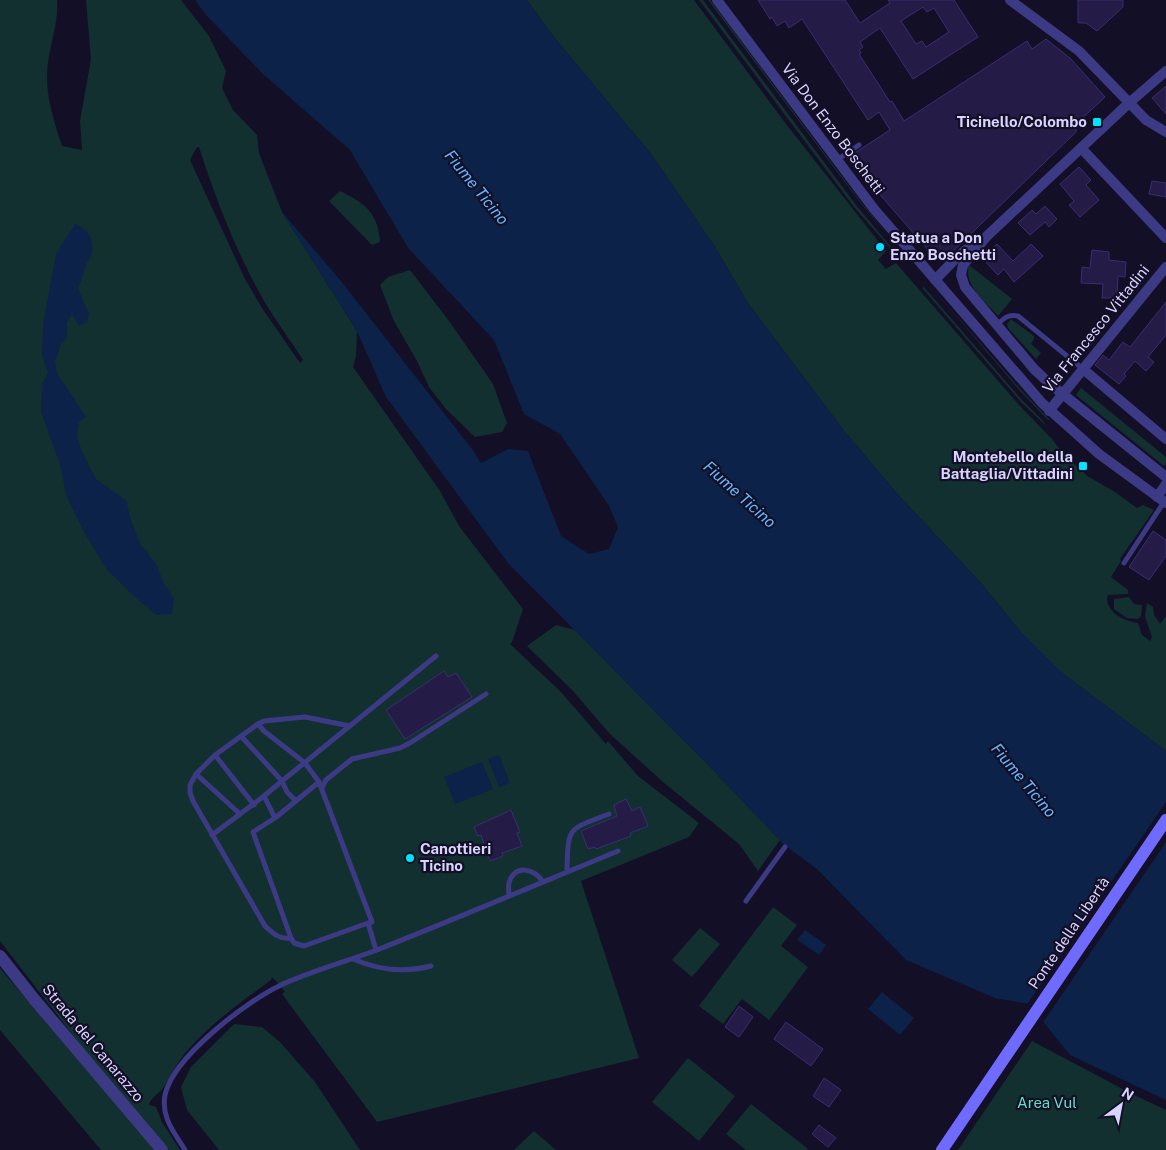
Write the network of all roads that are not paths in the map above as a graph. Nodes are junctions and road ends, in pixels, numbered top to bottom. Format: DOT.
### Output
graph roads {
  1 [pos="717,0"];
  2 [pos="1010,0"];
  3 [pos="1166,71"];
  4 [pos="1129,103"];
  5 [pos="1166,132"];
  6 [pos="859,145"];
  7 [pos="1081,148"];
  8 [pos="837,160"];
  9 [pos="987,236"];
  10 [pos="1166,238"];
  11 [pos="1166,267"];
  12 [pos="932,277"];
  13 [pos="997,325"];
  14 [pos="1083,369"];
  15 [pos="1063,394"];
  16 [pos="1049,411"];
  17 [pos="1166,439"];
  18 [pos="1166,477"];
  19 [pos="1166,484"];
  20 [pos="1162,501"];
  21 [pos="1124,563"];
  22 [pos="436,656"];
  23 [pos="486,694"];
  24 [pos="258,724"];
  25 [pos="350,726"];
  26 [pos="240,736"];
  27 [pos="215,755"];
  28 [pos="305,763"];
  29 [pos="196,774"];
  30 [pos="282,781"];
  31 [pos="319,782"];
  32 [pos="321,789"];
  33 [pos="264,796"];
  34 [pos="296,801"];
  35 [pos="254,805"];
  36 [pos="240,814"];
  37 [pos="609,814"];
  38 [pos="275,818"];
  39 [pos="1166,820"];
  40 [pos="212,835"];
  41 [pos="785,847"];
  42 [pos="618,851"];
  43 [pos="567,872"];
  44 [pos="543,882"];
  45 [pos="509,896"];
  46 [pos="746,901"];
  47 [pos="370,922"];
  48 [pos="291,938"];
  49 [pos="376,950"];
  50 [pos="0,956"];
  51 [pos="352,959"];
  52 [pos="430,966"];
  53 [pos="162,1150"];
  54 [pos="185,1150"];
  55 [pos="942,1150"];
  1 -- 8 [label="street, Via Don Enzo Boschetti"];
  2 -- 4 [label="street"];
  3 -- 4 [label="street"];
  4 -- 5 [label="street"];
  4 -- 7 [label="street"];
  6 -- 8 [label="lane"];
  7 -- 9 [label="street"];
  7 -- 10 [label="street"];
  8 -- 12 [label="street, Via Don Enzo Boschetti"];
  9 -- 12 [label="street"];
  9 -- 13 [label="street"];
  11 -- 14 [label="street, Via Francesco Vittadini"];
  12 -- 16 [label="street, Via Don Enzo Boschetti"];
  13 -- 14 [label="lane"];
  13 -- 15 [label="street"];
  14 -- 15 [label="street, Via Francesco Vittadini"];
  14 -- 17 [label="street"];
  15 -- 16 [label="street, Via Francesco Vittadini"];
  15 -- 18 [label="street"];
  16 -- 20 [label="street, Via Don Enzo Boschetti"];
  19 -- 20 [label="street"];
  20 -- 21 [label="lane"];
  22 -- 25 [label="lane"];
  23 -- 32 [label="lane"];
  24 -- 25 [label="lane"];
  24 -- 26 [label="lane"];
  24 -- 28 [label="lane"];
  25 -- 28 [label="lane"];
  26 -- 27 [label="lane"];
  26 -- 30 [label="lane"];
  27 -- 29 [label="lane"];
  27 -- 35 [label="lane"];
  28 -- 30 [label="lane"];
  28 -- 31 [label="lane"];
  29 -- 36 [label="lane"];
  29 -- 40 [label="lane"];
  30 -- 33 [label="lane"];
  30 -- 34 [label="lane"];
  31 -- 32 [label="lane"];
  31 -- 34 [label="lane"];
  32 -- 47 [label="lane"];
  33 -- 35 [label="lane"];
  33 -- 38 [label="lane"];
  34 -- 38 [label="lane"];
  35 -- 36 [label="lane"];
  36 -- 40 [label="lane"];
  37 -- 43 [label="lane"];
  38 -- 48 [label="lane"];
  39 -- 55 [label="main road, Ponte della Libertà"];
  40 -- 48 [label="lane"];
  41 -- 46 [label="lane"];
  42 -- 43 [label="lane"];
  43 -- 44 [label="lane"];
  44 -- 45 [label="lane"];
  44 -- 45 [label="lane"];
  45 -- 49 [label="lane"];
  47 -- 48 [label="lane"];
  47 -- 49 [label="lane"];
  49 -- 51 [label="lane"];
  50 -- 53 [label="street, Strada del Canarazzo"];
  51 -- 52 [label="lane"];
  51 -- 54 [label="lane"];
}
